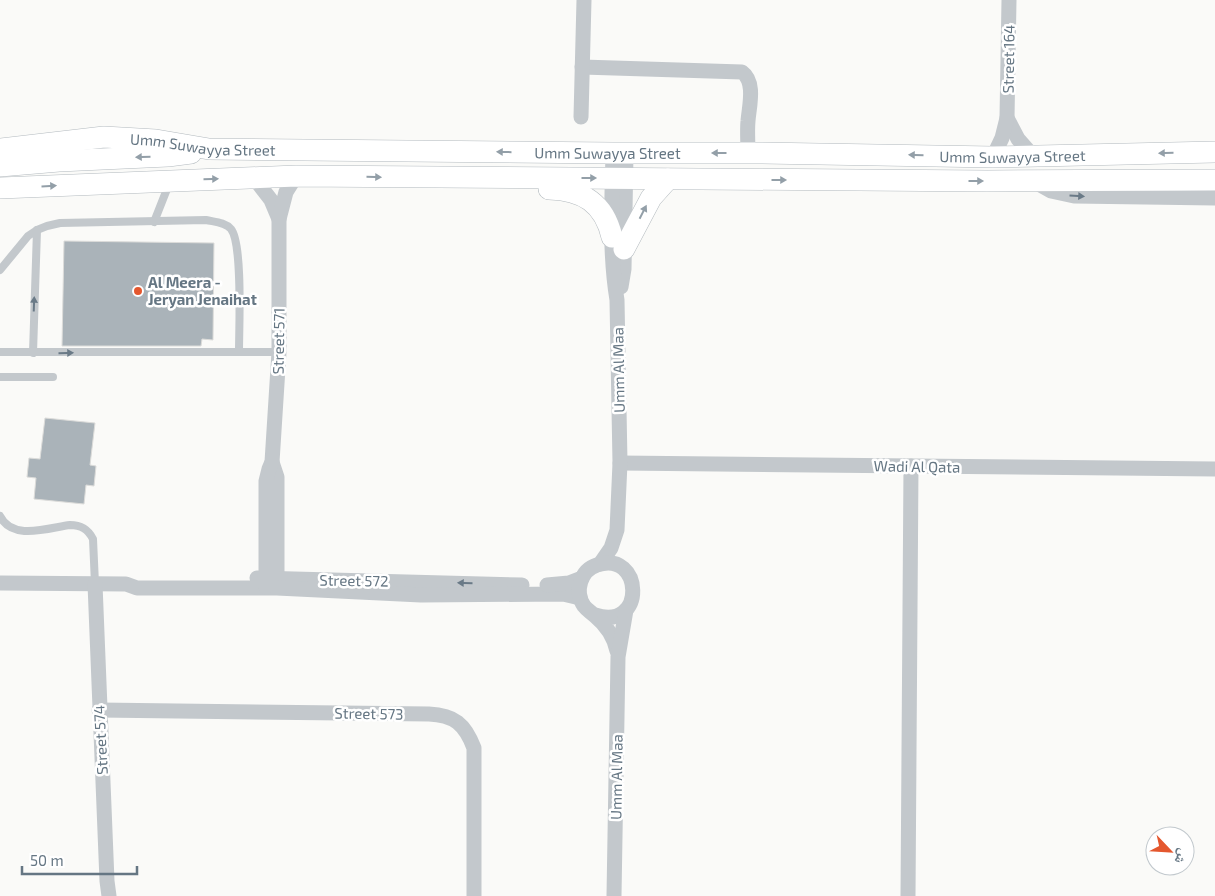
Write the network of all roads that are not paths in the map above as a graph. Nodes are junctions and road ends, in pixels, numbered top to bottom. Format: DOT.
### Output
graph roads {
  1 [pos="584,0"];
  2 [pos="1008,0"];
  3 [pos="582,67"];
  4 [pos="581,118"];
  5 [pos="1007,118"];
  6 [pos="0,134"];
  7 [pos="48,143"];
  8 [pos="0,149"];
  9 [pos="209,149"];
  10 [pos="1215,152"];
  11 [pos="619,153"];
  12 [pos="753,153"];
  13 [pos="1033,156"];
  14 [pos="993,157"];
  15 [pos="0,166"];
  16 [pos="296,176"];
  17 [pos="254,178"];
  18 [pos="498,178"];
  19 [pos="619,179"];
  20 [pos="668,179"];
  21 [pos="170,180"];
  22 [pos="1032,180"];
  23 [pos="1215,180"];
  24 [pos="0,188"];
  25 [pos="1215,198"];
  26 [pos="279,219"];
  27 [pos="154,222"];
  28 [pos="37,230"];
  29 [pos="618,243"];
  30 [pos="0,270"];
  31 [pos="239,351"];
  32 [pos="0,352"];
  33 [pos="279,352"];
  34 [pos="33,353"];
  35 [pos="53,377"];
  36 [pos="0,378"];
  37 [pos="620,464"];
  38 [pos="911,466"];
  39 [pos="1215,469"];
  40 [pos="0,516"];
  41 [pos="617,530"];
  42 [pos="600,564"];
  43 [pos="626,571"];
  44 [pos="582,578"];
  45 [pos="1,582"];
  46 [pos="272,583"];
  47 [pos="95,584"];
  48 [pos="580,598"];
  49 [pos="626,610"];
  50 [pos="595,615"];
  51 [pos="618,657"];
  52 [pos="99,710"];
  53 [pos="109,896"];
  54 [pos="474,896"];
  55 [pos="614,896"];
  56 [pos="908,896"];
  1 -- 3 [label="street"];
  2 -- 5 [label="street, Street 164"];
  3 -- 4 [label="street"];
  3 -- 12 [label="street"];
  5 -- 13 [label="street, Street 164"];
  5 -- 14 [label="street, Street 164"];
  6 -- 7 [label="street"];
  7 -- 8 [label="street, Umm Suwayya Street"];
  7 -- 9 [label="street, Umm Suwayya Street"];
  11 -- 9 [label="street, Umm Suwayya Street, one-way"];
  9 -- 15 [label="street, one-way"];
  10 -- 13 [label="street, Umm Suwayya Street, one-way"];
  12 -- 11 [label="street, Umm Suwayya Street, one-way"];
  11 -- 19 [label="street, Umm Al Maa"];
  14 -- 12 [label="street, Umm Suwayya Street, one-way"];
  13 -- 14 [label="street, Umm Suwayya Street"];
  16 -- 17 [label="street, Umm Suwayya Street"];
  16 -- 18 [label="street, Umm Suwayya Street, one-way"];
  16 -- 26 [label="street, Street 571"];
  21 -- 17 [label="street, Umm Suwayya Street, one-way"];
  17 -- 26 [label="street, Street 571"];
  18 -- 19 [label="street, Umm Suwayya Street, one-way"];
  18 -- 29 [label="street"];
  19 -- 20 [label="street, Umm Suwayya Street"];
  19 -- 29 [label="street, Umm Al Maa"];
  20 -- 22 [label="street, Umm Suwayya Street, one-way"];
  29 -- 20 [label="street, one-way"];
  24 -- 21 [label="street, Umm Suwayya Street, one-way"];
  21 -- 27 [label="lane"];
  22 -- 23 [label="street, Umm Suwayya Street"];
  22 -- 25 [label="street, one-way"];
  26 -- 33 [label="street, Street 571"];
  27 -- 28 [label="lane"];
  27 -- 31 [label="lane"];
  28 -- 30 [label="lane"];
  34 -- 28 [label="lane, one-way"];
  29 -- 37 [label="street, Umm Al Maa"];
  31 -- 33 [label="lane"];
  34 -- 31 [label="lane, one-way"];
  32 -- 34 [label="lane"];
  33 -- 46 [label="street, Street 571"];
  35 -- 36 [label="lane"];
  37 -- 38 [label="street, Wadi Al Qata"];
  37 -- 41 [label="street, Umm Al Maa"];
  38 -- 39 [label="street, Wadi Al Qata"];
  38 -- 56 [label="street"];
  40 -- 47 [label="lane"];
  41 -- 42 [label="street, Umm Al Maa"];
  41 -- 43 [label="street, Umm Al Maa"];
  42 -- 43 [label="street"];
  42 -- 44 [label="street"];
  43 -- 49 [label="street"];
  44 -- 46 [label="street, Street 572, one-way"];
  44 -- 48 [label="street"];
  45 -- 47 [label="street, Street 572"];
  46 -- 47 [label="street, Street 572"];
  46 -- 48 [label="street, Street 572"];
  47 -- 52 [label="street, Street 574"];
  48 -- 50 [label="street"];
  49 -- 50 [label="street"];
  49 -- 51 [label="street, Umm Al Maa"];
  50 -- 51 [label="street, Umm Al Maa"];
  51 -- 55 [label="street, Umm Al Maa"];
  52 -- 53 [label="street, Street 574"];
  52 -- 54 [label="street, Street 573"];
}
